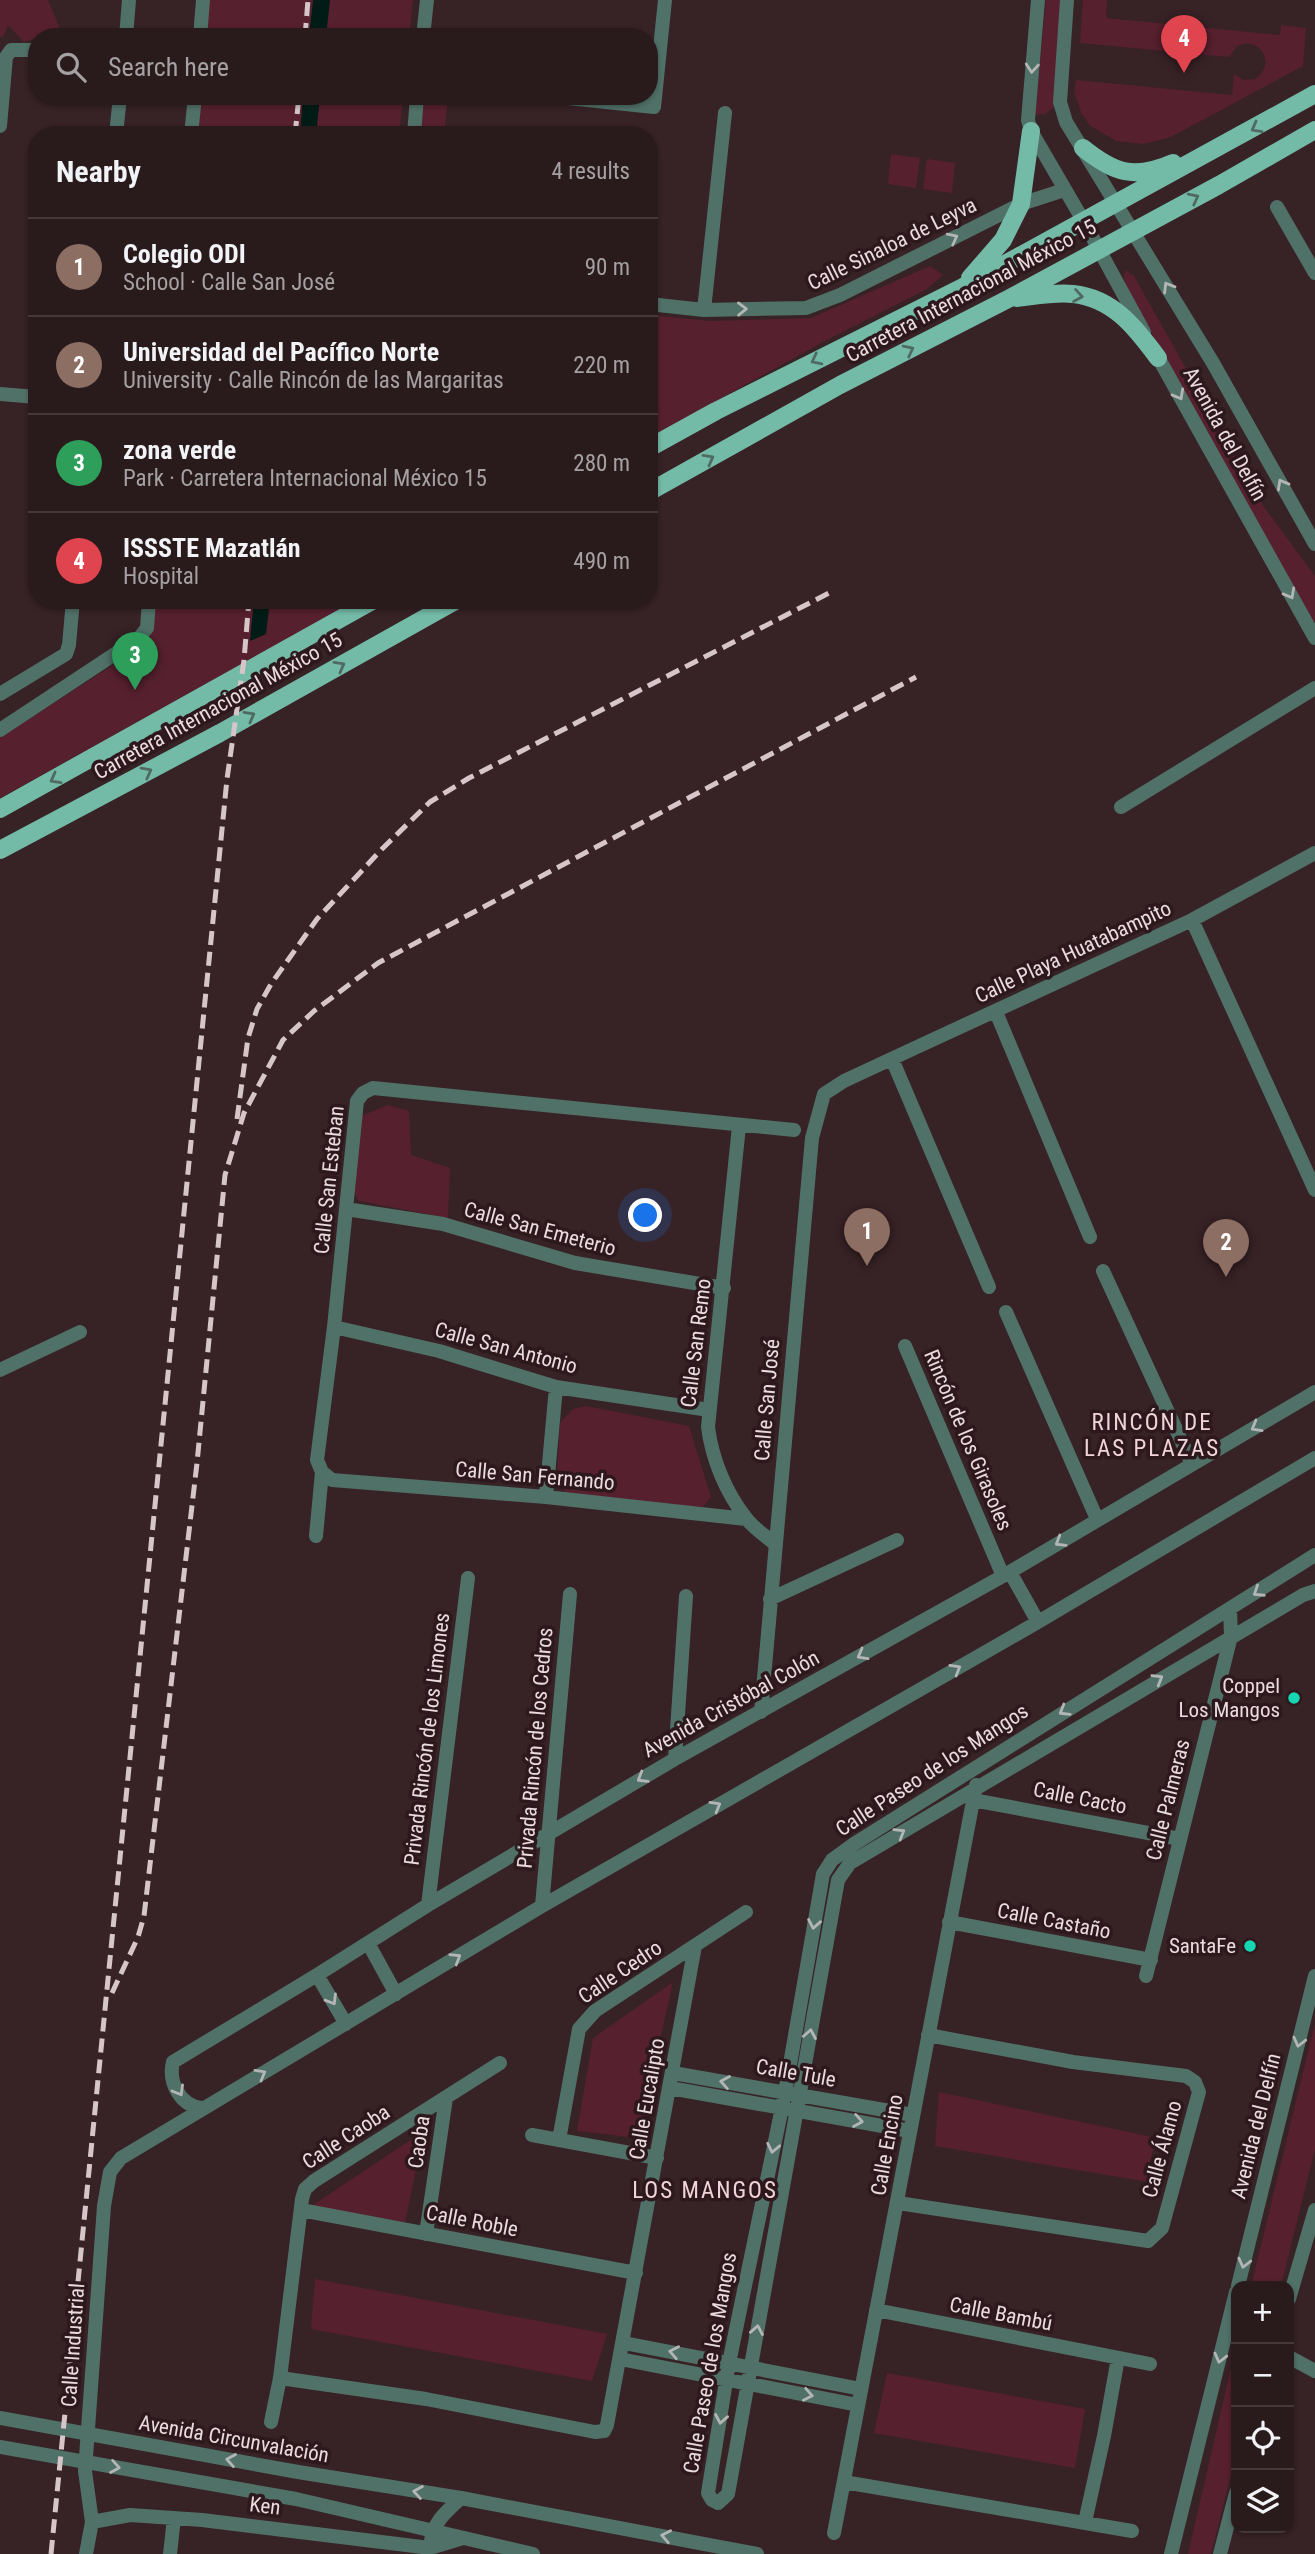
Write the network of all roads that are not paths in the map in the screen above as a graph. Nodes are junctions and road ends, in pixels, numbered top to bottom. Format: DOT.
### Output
graph roads {
  1 [pos="129,0"];
  2 [pos="203,0"];
  3 [pos="427,0"];
  4 [pos="666,0"];
  5 [pos="1038,0"];
  6 [pos="1067,0"];
  7 [pos="127,28"];
  8 [pos="201,28"];
  9 [pos="424,28"];
  10 [pos="28,50"];
  11 [pos="658,71"];
  12 [pos="1315,94"];
  13 [pos="119,105"];
  14 [pos="193,105"];
  15 [pos="416,105"];
  16 [pos="635,105"];
  17 [pos="654,105"];
  18 [pos="725,113"];
  19 [pos="0,124"];
  20 [pos="117,126"];
  21 [pos="192,126"];
  22 [pos="415,126"];
  23 [pos="1315,130"];
  24 [pos="1031,131"];
  25 [pos="1083,148"];
  26 [pos="1203,157"];
  27 [pos="1064,190"];
  28 [pos="1117,203"];
  29 [pos="1021,204"];
  30 [pos="1277,207"];
  31 [pos="1084,222"];
  32 [pos="1134,230"];
  33 [pos="1099,250"];
  34 [pos="1315,273"];
  35 [pos="963,287"];
  36 [pos="1010,298"];
  37 [pos="658,305"];
  38 [pos="704,310"];
  39 [pos="1158,358"];
  40 [pos="0,394"];
  41 [pos="28,396"];
  42 [pos="658,443"];
  43 [pos="658,487"];
  44 [pos="1315,544"];
  45 [pos="73,609"];
  46 [pos="148,609"];
  47 [pos="358,609"];
  48 [pos="441,609"];
  49 [pos="1315,638"];
  50 [pos="1315,688"];
  51 [pos="0,694"];
  52 [pos="0,730"];
  53 [pos="1121,807"];
  54 [pos="0,809"];
  55 [pos="0,850"];
  56 [pos="1315,853"];
  57 [pos="1192,920"];
  58 [pos="996,1012"];
  59 [pos="892,1059"];
  60 [pos="824,1094"];
  61 [pos="739,1126"];
  62 [pos="794,1130"];
  63 [pos="1315,1190"];
  64 [pos="346,1209"];
  65 [pos="1090,1237"];
  66 [pos="1103,1270"];
  67 [pos="989,1287"];
  68 [pos="724,1289"];
  69 [pos="1006,1312"];
  70 [pos="334,1327"];
  71 [pos="80,1332"];
  72 [pos="905,1346"];
  73 [pos="0,1370"];
  74 [pos="556,1387"];
  75 [pos="1315,1392"];
  76 [pos="709,1410"];
  77 [pos="1315,1458"];
  78 [pos="1192,1464"];
  79 [pos="322,1472"];
  80 [pos="546,1497"];
  81 [pos="746,1519"];
  82 [pos="1097,1519"];
  83 [pos="316,1536"];
  84 [pos="897,1540"];
  85 [pos="775,1544"];
  86 [pos="1315,1555"];
  87 [pos="1007,1574"];
  88 [pos="468,1578"];
  89 [pos="1315,1591"];
  90 [pos="570,1594"];
  91 [pos="686,1596"];
  92 [pos="770,1599"];
  93 [pos="1230,1610"];
  94 [pos="1038,1622"];
  95 [pos="1231,1636"];
  96 [pos="761,1712"];
  97 [pos="675,1759"];
  98 [pos="978,1764"];
  99 [pos="974,1793"];
  100 [pos="548,1834"];
  101 [pos="1180,1839"];
  102 [pos="428,1905"];
  103 [pos="542,1906"];
  104 [pos="746,1912"];
  105 [pos="949,1922"];
  106 [pos="368,1943"];
  107 [pos="695,1946"];
  108 [pos="1151,1960"];
  109 [pos="317,1975"];
  110 [pos="1146,1976"];
  111 [pos="1315,1976"];
  112 [pos="396,1994"];
  113 [pos="346,2024"];
  114 [pos="928,2035"];
  115 [pos="500,2063"];
  116 [pos="671,2080"];
  117 [pos="792,2094"];
  118 [pos="446,2098"];
  119 [pos="202,2108"];
  120 [pos="781,2108"];
  121 [pos="797,2110"];
  122 [pos="913,2115"];
  123 [pos="910,2131"];
  124 [pos="532,2135"];
  125 [pos="559,2140"];
  126 [pos="657,2158"];
  127 [pos="898,2203"];
  128 [pos="301,2210"];
  129 [pos="1315,2210"];
  130 [pos="1313,2227"];
  131 [pos="426,2234"];
  132 [pos="636,2273"];
  133 [pos="1239,2281"];
  134 [pos="1294,2285"];
  135 [pos="876,2310"];
  136 [pos="1231,2312"];
  137 [pos="624,2343"];
  138 [pos="1118,2358"];
  139 [pos="620,2359"];
  140 [pos="1294,2360"];
  141 [pos="729,2363"];
  142 [pos="1150,2364"];
  143 [pos="751,2367"];
  144 [pos="1315,2371"];
  145 [pos="280,2378"];
  146 [pos="727,2380"];
  147 [pos="748,2384"];
  148 [pos="861,2389"];
  149 [pos="858,2405"];
  150 [pos="0,2418"];
  151 [pos="271,2421"];
  152 [pos="0,2447"];
  153 [pos="844,2482"];
  154 [pos="461,2498"];
  155 [pos="1231,2512"];
  156 [pos="174,2518"];
  157 [pos="92,2522"];
  158 [pos="1085,2522"];
  159 [pos="432,2531"];
  160 [pos="1132,2531"];
  161 [pos="834,2533"];
  162 [pos="463,2538"];
  163 [pos="430,2551"];
  164 [pos="501,2551"];
  165 [pos="86,2554"];
  166 [pos="170,2554"];
  167 [pos="533,2554"];
  168 [pos="757,2554"];
  169 [pos="1171,2554"];
  170 [pos="1220,2554"];
  1 -- 7 [label="street"];
  2 -- 8 [label="street"];
  3 -- 9 [label="street"];
  4 -- 11 [label="street"];
  5 -- 24 [label="street, one-way"];
  6 -- 25 [label="street"];
  10 -- 19 [label="street"];
  12 -- 26 [label="main road, Carretera Internacional México 15, one-way"];
  13 -- 20 [label="street"];
  14 -- 21 [label="street"];
  15 -- 22 [label="street"];
  16 -- 17 [label="street"];
  18 -- 38 [label="street"];
  32 -- 23 [label="main road, Carretera Internacional México 15, one-way"];
  24 -- 27 [label="street"];
  24 -- 29 [label="main road"];
  25 -- 26 [label="main road"];
  25 -- 28 [label="street"];
  26 -- 28 [label="main road, Carretera Internacional México 15"];
  27 -- 29 [label="street, Calle Sinaloa de Leyva"];
  27 -- 31 [label="street"];
  28 -- 31 [label="main road, Carretera Internacional México 15"];
  28 -- 32 [label="street"];
  29 -- 35 [label="main road"];
  38 -- 29 [label="street, Calle Sinaloa de Leyva, one-way"];
  30 -- 34 [label="street"];
  31 -- 33 [label="street"];
  31 -- 35 [label="main road, Carretera Internacional México 15"];
  32 -- 33 [label="main road, Carretera Internacional México 15"];
  44 -- 32 [label="street, Avenida del Delfín, one-way"];
  33 -- 36 [label="main road, Carretera Internacional México 15"];
  33 -- 39 [label="street, Avenida del Delfín"];
  35 -- 42 [label="main road, Carretera Internacional México 15, one-way"];
  36 -- 39 [label="main road, one-way"];
  43 -- 36 [label="main road, Carretera Internacional México 15, one-way"];
  37 -- 38 [label="street, Calle Sinaloa de Leyva"];
  39 -- 49 [label="street, Avenida del Delfín, one-way"];
  40 -- 41 [label="street"];
  45 -- 51 [label="street"];
  46 -- 52 [label="street"];
  47 -- 54 [label="main road, Carretera Internacional México 15, one-way"];
  55 -- 48 [label="main road, Carretera Internacional México 15, one-way"];
  50 -- 53 [label="street"];
  56 -- 57 [label="street, Calle Playa Huatabampito"];
  57 -- 58 [label="street, Calle Playa Huatabampito"];
  57 -- 63 [label="street"];
  58 -- 59 [label="street, Calle Playa Huatabampito"];
  58 -- 65 [label="street"];
  59 -- 60 [label="street, Calle Playa Huatabampito"];
  59 -- 67 [label="street"];
  60 -- 85 [label="street, Calle San José"];
  61 -- 62 [label="street, Calle San Esteban"];
  61 -- 64 [label="street, Calle San Esteban"];
  61 -- 68 [label="street, Calle San Remo"];
  64 -- 68 [label="street, Calle San Emeterio"];
  64 -- 70 [label="street, Calle San Esteban"];
  66 -- 78 [label="street"];
  68 -- 76 [label="street, Calle San Remo"];
  69 -- 82 [label="street"];
  70 -- 74 [label="street, Calle San Antonio"];
  70 -- 79 [label="street, Calle San Esteban"];
  71 -- 73 [label="street"];
  72 -- 87 [label="street, Rincón de los Girasoles"];
  74 -- 76 [label="street, Calle San Antonio"];
  74 -- 80 [label="street"];
  75 -- 78 [label="street, Avenida Cristóbal Colón, one-way"];
  76 -- 81 [label="street, Calle San Remo"];
  77 -- 94 [label="street"];
  78 -- 82 [label="street, Avenida Cristóbal Colón"];
  79 -- 80 [label="street, Calle San Fernando"];
  79 -- 83 [label="street, Calle San Esteban"];
  80 -- 81 [label="street, Calle San Fernando"];
  81 -- 85 [label="street, Calle San Remo"];
  82 -- 87 [label="street, Avenida Cristóbal Colón, one-way"];
  84 -- 92 [label="street"];
  85 -- 92 [label="street, Calle San José"];
  86 -- 93 [label="street, Calle Paseo de los Mangos, one-way"];
  87 -- 94 [label="street, Rincón de los Girasoles"];
  87 -- 96 [label="street, Avenida Cristóbal Colón, one-way"];
  88 -- 102 [label="street, Privada Rincón de los Limones"];
  89 -- 95 [label="street, Calle Paseo de los Mangos"];
  90 -- 100 [label="street, Privada Rincón de los Cedros"];
  91 -- 97 [label="street"];
  92 -- 96 [label="street, Calle San José"];
  93 -- 95 [label="street, Calle Palmeras"];
  93 -- 98 [label="street, Calle Paseo de los Mangos, one-way"];
  103 -- 94 [label="street, one-way"];
  99 -- 95 [label="street, Calle Paseo de los Mangos, one-way"];
  95 -- 101 [label="street, Calle Palmeras"];
  96 -- 97 [label="street, Avenida Cristóbal Colón"];
  97 -- 100 [label="street, Avenida Cristóbal Colón, one-way"];
  98 -- 99 [label="street, Calle Encino"];
  98 -- 117 [label="street, Calle Paseo de los Mangos, one-way"];
  99 -- 101 [label="street, Calle Cacto"];
  99 -- 105 [label="street, Calle Encino"];
  117 -- 99 [label="street, Calle Paseo de los Mangos, one-way"];
  100 -- 102 [label="street, Avenida Cristóbal Colón"];
  100 -- 103 [label="street, Privada Rincón de los Cedros"];
  101 -- 108 [label="street, Calle Palmeras"];
  102 -- 106 [label="street, Avenida Cristóbal Colón"];
  112 -- 103 [label="street, one-way"];
  104 -- 107 [label="street, Calle Cedro"];
  105 -- 108 [label="street, Calle Castaño"];
  105 -- 114 [label="street, Calle Encino"];
  106 -- 109 [label="street, Avenida Cristóbal Colón"];
  106 -- 112 [label="street"];
  107 -- 116 [label="street, Calle Eucalipto"];
  107 -- 125 [label="street, Calle Cedro"];
  108 -- 110 [label="street, Calle Palmeras"];
  109 -- 113 [label="street, one-way"];
  109 -- 119 [label="street, Avenida Cristóbal Colón, one-way"];
  111 -- 133 [label="street, Avenida del Delfín, one-way"];
  112 -- 113 [label="street"];
  119 -- 113 [label="street, one-way"];
  114 -- 122 [label="street, Calle Encino"];
  114 -- 127 [label="street, Calle Álamo"];
  115 -- 118 [label="street, Calle Caoba"];
  117 -- 116 [label="street, Calle Tule, one-way"];
  116 -- 120 [label="street, Calle Tule"];
  116 -- 126 [label="street, Calle Eucalipto"];
  117 -- 120 [label="street, Calle Paseo de los Mangos"];
  117 -- 121 [label="street, Calle Paseo de los Mangos"];
  117 -- 122 [label="street, Calle Tule"];
  118 -- 128 [label="street, Calle Caoba"];
  118 -- 131 [label="street, Caoba"];
  119 -- 157 [label="street, Calle Industrial"];
  120 -- 121 [label="street, Calle Tule"];
  120 -- 141 [label="street, Calle Paseo de los Mangos, one-way"];
  121 -- 123 [label="street, Calle Tule, one-way"];
  143 -- 121 [label="street, Calle Paseo de los Mangos, one-way"];
  122 -- 123 [label="street, Calle Encino"];
  123 -- 127 [label="street, Calle Encino"];
  124 -- 125 [label="street"];
  125 -- 126 [label="street"];
  126 -- 132 [label="street, Calle Eucalipto"];
  127 -- 135 [label="street, Calle Encino"];
  128 -- 131 [label="street, Calle Roble"];
  128 -- 145 [label="street, Calle Caoba"];
  129 -- 130 [label="street"];
  130 -- 134 [label="street"];
  131 -- 132 [label="street, Calle Roble"];
  132 -- 137 [label="street, Calle Eucalipto"];
  135 -- 138 [label="street, Calle Bambú"];
  135 -- 148 [label="street, Calle Encino"];
  136 -- 169 [label="street, one-way"];
  137 -- 139 [label="street, Calle Eucalipto"];
  141 -- 137 [label="street, one-way"];
  138 -- 142 [label="street, Calle Bambú"];
  138 -- 158 [label="street"];
  139 -- 145 [label="street, Calle Eucalipto"];
  139 -- 146 [label="street"];
  140 -- 144 [label="street"];
  141 -- 143 [label="street"];
  141 -- 146 [label="street, Calle Paseo de los Mangos"];
  143 -- 147 [label="street, Calle Paseo de los Mangos"];
  143 -- 148 [label="street"];
  145 -- 151 [label="street, Calle Caoba"];
  146 -- 147 [label="street"];
  146 -- 147 [label="street, Calle Paseo de los Mangos, one-way"];
  147 -- 149 [label="street, one-way"];
  148 -- 149 [label="street, Calle Encino"];
  149 -- 153 [label="street, Calle Encino"];
  154 -- 150 [label="street, Avenida Circunvalación, one-way"];
  152 -- 159 [label="street, one-way"];
  153 -- 158 [label="street"];
  153 -- 161 [label="street, Calle Encino"];
  154 -- 159 [label="street"];
  168 -- 154 [label="street, Avenida Circunvalación, one-way"];
  155 -- 170 [label="street"];
  156 -- 157 [label="street, Ken"];
  156 -- 163 [label="street, Ken"];
  156 -- 166 [label="street"];
  157 -- 165 [label="street"];
  158 -- 160 [label="street"];
  159 -- 162 [label="street"];
  159 -- 163 [label="street"];
  162 -- 163 [label="street, Ken"];
  162 -- 164 [label="street"];
  164 -- 167 [label="street"];
}
